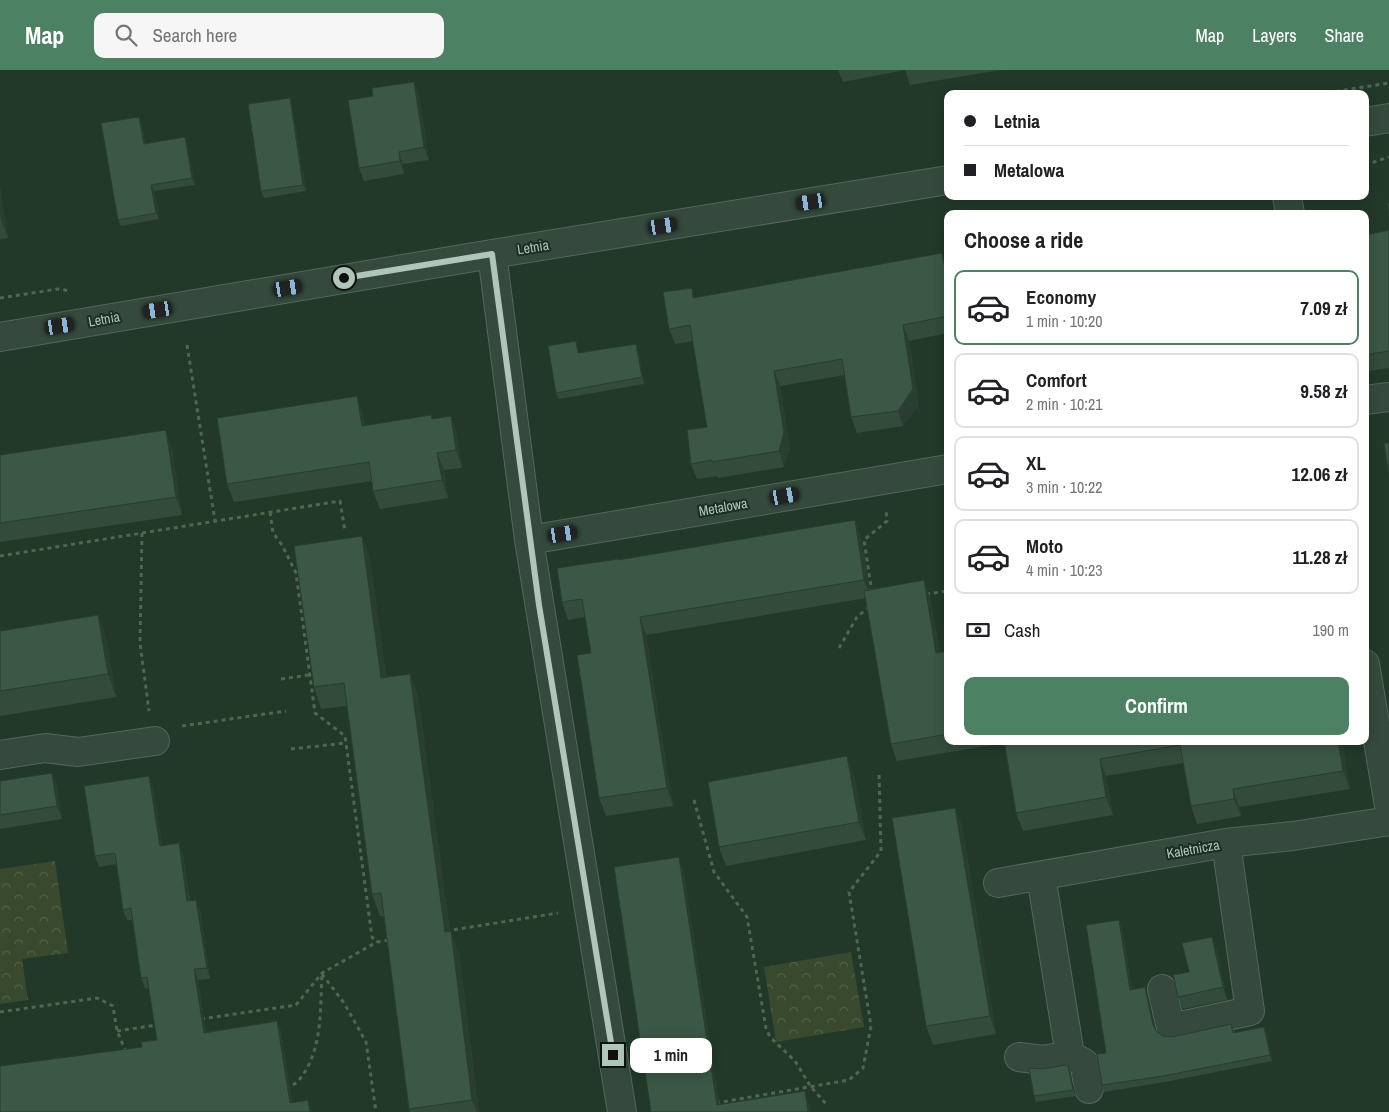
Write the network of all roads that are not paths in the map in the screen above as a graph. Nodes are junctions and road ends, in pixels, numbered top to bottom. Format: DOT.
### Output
graph roads {
  1 [pos="1389,118"];
  2 [pos="1369,121"];
  3 [pos="944,181"];
  4 [pos="492,254"];
  5 [pos="0,337"];
  6 [pos="1389,396"];
  7 [pos="1369,399"];
  8 [pos="944,470"];
  9 [pos="529,540"];
  10 [pos="1369,688"];
  11 [pos="155,741"];
  12 [pos="0,755"];
  13 [pos="1389,806"];
  14 [pos="1389,820"];
  15 [pos="1226,844"];
  16 [pos="1041,876"];
  17 [pos="998,883"];
  18 [pos="1162,989"];
  19 [pos="1070,1055"];
  20 [pos="1019,1057"];
  21 [pos="1089,1089"];
  22 [pos="622,1112"];
  1 -- 2 [label="street"];
  3 -- 4 [label="street, Letnia"];
  4 -- 5 [label="street, Letnia"];
  4 -- 9 [label="street"];
  6 -- 7 [label="street"];
  8 -- 9 [label="street, Metalowa"];
  9 -- 22 [label="street"];
  10 -- 13 [label="street"];
  11 -- 12 [label="street"];
  14 -- 15 [label="street, Kaletnicza"];
  15 -- 16 [label="street, Kaletnicza"];
  15 -- 18 [label="street"];
  16 -- 17 [label="street, Kaletnicza"];
  16 -- 19 [label="street"];
  19 -- 20 [label="street"];
  19 -- 21 [label="street"];
}
